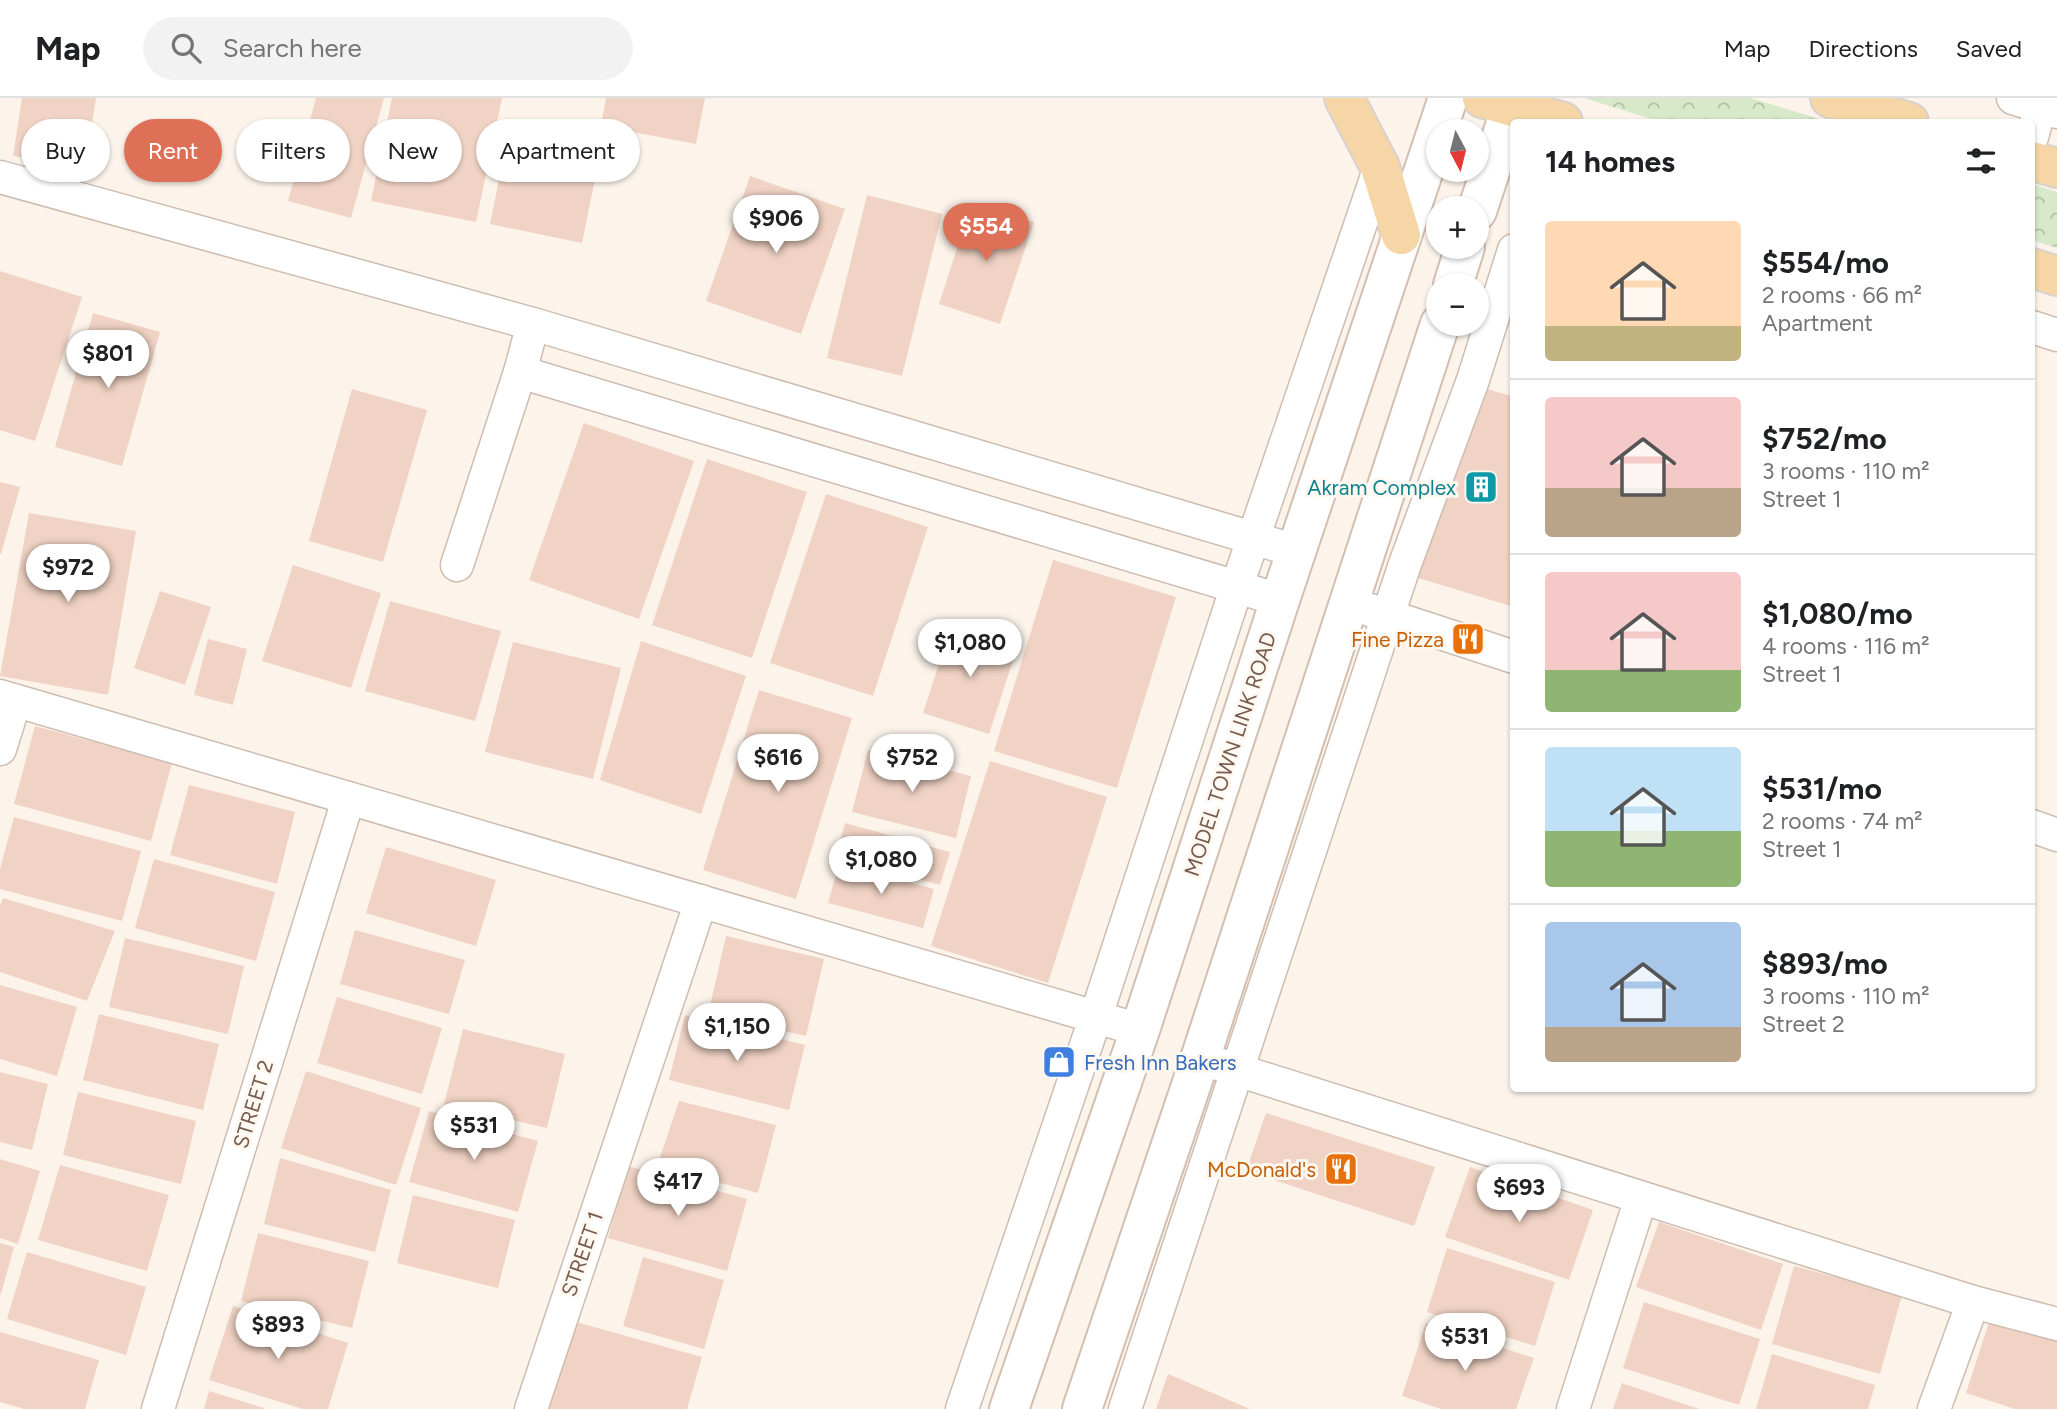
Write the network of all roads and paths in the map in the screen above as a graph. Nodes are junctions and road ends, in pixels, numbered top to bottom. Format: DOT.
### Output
graph roads {
  1 [pos="1344,98"];
  2 [pos="1448,98"];
  3 [pos="1830,98"];
  4 [pos="1497,103"];
  5 [pos="1553,119"];
  6 [pos="1899,119"];
  7 [pos="2035,161"];
  8 [pos="1380,167"];
  9 [pos="2057,168"];
  10 [pos="0,177"];
  11 [pos="1480,196"];
  12 [pos="1401,235"];
  13 [pos="1510,257"];
  14 [pos="1510,260"];
  15 [pos="1460,261"];
  16 [pos="2035,269"];
  17 [pos="2057,276"];
  18 [pos="533,324"];
  19 [pos="2035,328"];
  20 [pos="2057,335"];
  21 [pos="1436,336"];
  22 [pos="520,372"];
  23 [pos="1254,537"];
  24 [pos="1296,551"];
  25 [pos="457,565"];
  26 [pos="1237,586"];
  27 [pos="1280,600"];
  28 [pos="1349,604"];
  29 [pos="1389,616"];
  30 [pos="1510,656"];
  31 [pos="8,698"];
  32 [pos="0,749"];
  33 [pos="348,800"];
  34 [pos="2035,828"];
  35 [pos="2057,835"];
  36 [pos="701,901"];
  37 [pos="1096,1016"];
  38 [pos="1140,1030"];
  39 [pos="1200,1059"];
  40 [pos="1239,1071"];
  41 [pos="1641,1198"];
  42 [pos="1973,1302"];
  43 [pos="2057,1324"];
  44 [pos="158,1409"];
  45 [pos="531,1409"];
  46 [pos="962,1409"];
  47 [pos="1009,1409"];
  48 [pos="1082,1409"];
  49 [pos="1125,1409"];
  50 [pos="1573,1409"];
  51 [pos="1934,1409"];
  1 -- 8 [label="main road"];
  2 -- 12 [label="main road, MODEL TOWN LINK ROAD"];
  3 -- 6 [label="main road"];
  4 -- 5 [label="main road"];
  4 -- 11 [label="main road"];
  7 -- 9 [label="main road"];
  8 -- 12 [label="main road"];
  8 -- 23 [label="street"];
  10 -- 18 [label="street"];
  12 -- 24 [label="main road, MODEL TOWN LINK ROAD"];
  13 -- 15 [label="street"];
  14 -- 29 [label="street"];
  16 -- 17 [label="main road"];
  18 -- 22 [label="street"];
  18 -- 23 [label="street"];
  19 -- 20 [label="street"];
  21 -- 28 [label="main road"];
  22 -- 25 [label="street"];
  22 -- 26 [label="street"];
  23 -- 24 [label="street"];
  23 -- 26 [label="street"];
  24 -- 27 [label="main road, MODEL TOWN LINK ROAD"];
  26 -- 27 [label="street"];
  26 -- 37 [label="street"];
  27 -- 38 [label="main road, MODEL TOWN LINK ROAD"];
  28 -- 29 [label="street"];
  28 -- 39 [label="main road"];
  29 -- 30 [label="street"];
  29 -- 40 [label="street"];
  31 -- 32 [label="street"];
  31 -- 33 [label="street"];
  33 -- 36 [label="street"];
  33 -- 44 [label="street, STREET 2"];
  34 -- 35 [label="street"];
  36 -- 37 [label="street"];
  36 -- 45 [label="street, STREET 1"];
  37 -- 38 [label="street"];
  37 -- 46 [label="street"];
  38 -- 47 [label="main road, MODEL TOWN LINK ROAD"];
  39 -- 40 [label="street"];
  39 -- 48 [label="main road"];
  40 -- 41 [label="street"];
  40 -- 49 [label="street"];
  41 -- 42 [label="street"];
  41 -- 50 [label="street"];
  42 -- 43 [label="street"];
  42 -- 51 [label="street"];
}
